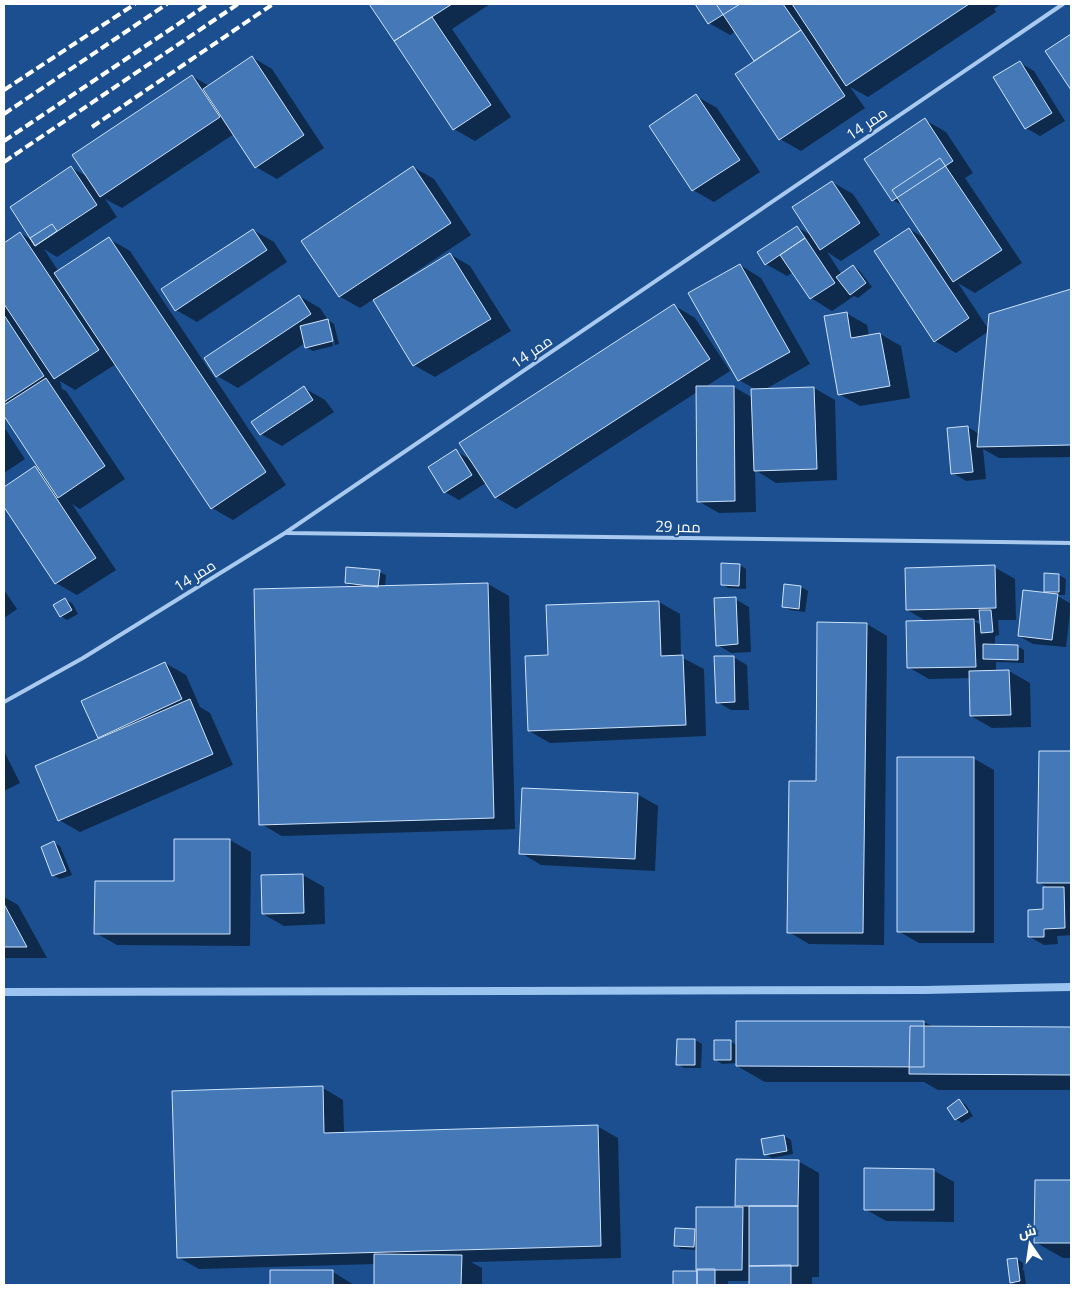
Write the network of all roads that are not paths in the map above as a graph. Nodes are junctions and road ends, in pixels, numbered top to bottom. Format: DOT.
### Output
graph roads {
  1 [pos="1062,4"];
  2 [pos="286,534"];
  3 [pos="1071,543"];
  4 [pos="4,702"];
  1 -- 2 [label="lane, ممر 14"];
  2 -- 3 [label="lane, ممر 29"];
  2 -- 4 [label="lane, ممر 14"];
}
